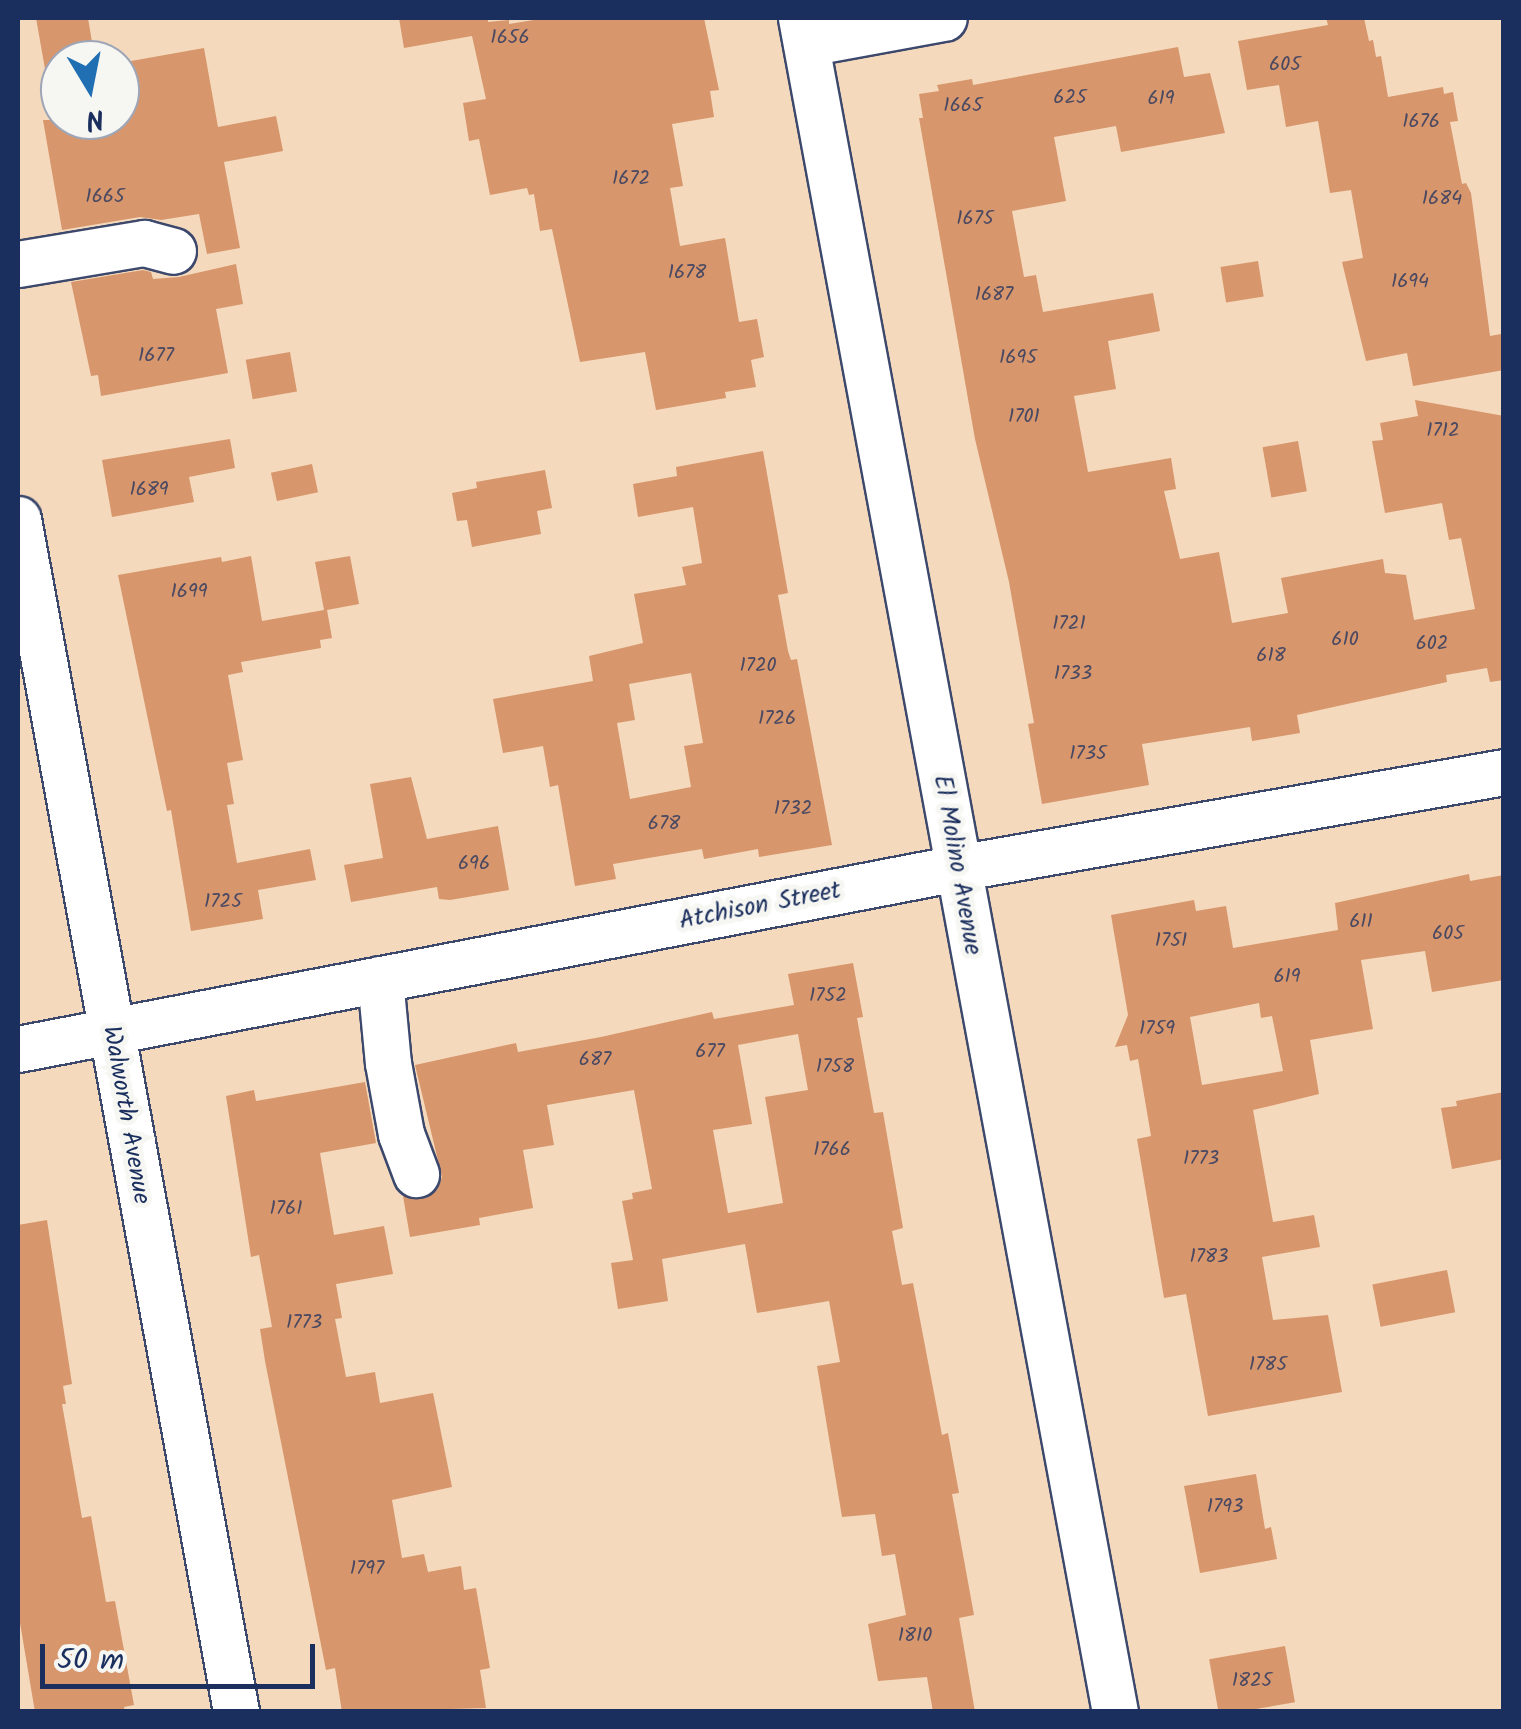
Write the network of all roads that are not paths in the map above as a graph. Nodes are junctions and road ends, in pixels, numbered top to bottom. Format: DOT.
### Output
graph roads {
  1 [pos="944,18"];
  2 [pos="803,30"];
  3 [pos="173,251"];
  4 [pos="18,264"];
  5 [pos="18,518"];
  6 [pos="22,567"];
  7 [pos="1504,772"];
  8 [pos="957,868"];
  9 [pos="380,980"];
  10 [pos="111,1032"];
  11 [pos="18,1049"];
  12 [pos="416,1174"];
  13 [pos="236,1712"];
  14 [pos="1115,1712"];
  1 -- 2 [label="street"];
  2 -- 8 [label="street, El Molino Avenue"];
  3 -- 4 [label="street"];
  5 -- 6 [label="street, Walworth Avenue"];
  6 -- 10 [label="street, Walworth Avenue"];
  7 -- 8 [label="street, Atchison Street"];
  8 -- 9 [label="street, Atchison Street"];
  8 -- 14 [label="street, El Molino Avenue"];
  9 -- 10 [label="street, Atchison Street"];
  9 -- 12 [label="street"];
  10 -- 11 [label="street, Atchison Street"];
  10 -- 13 [label="street, Walworth Avenue"];
}
